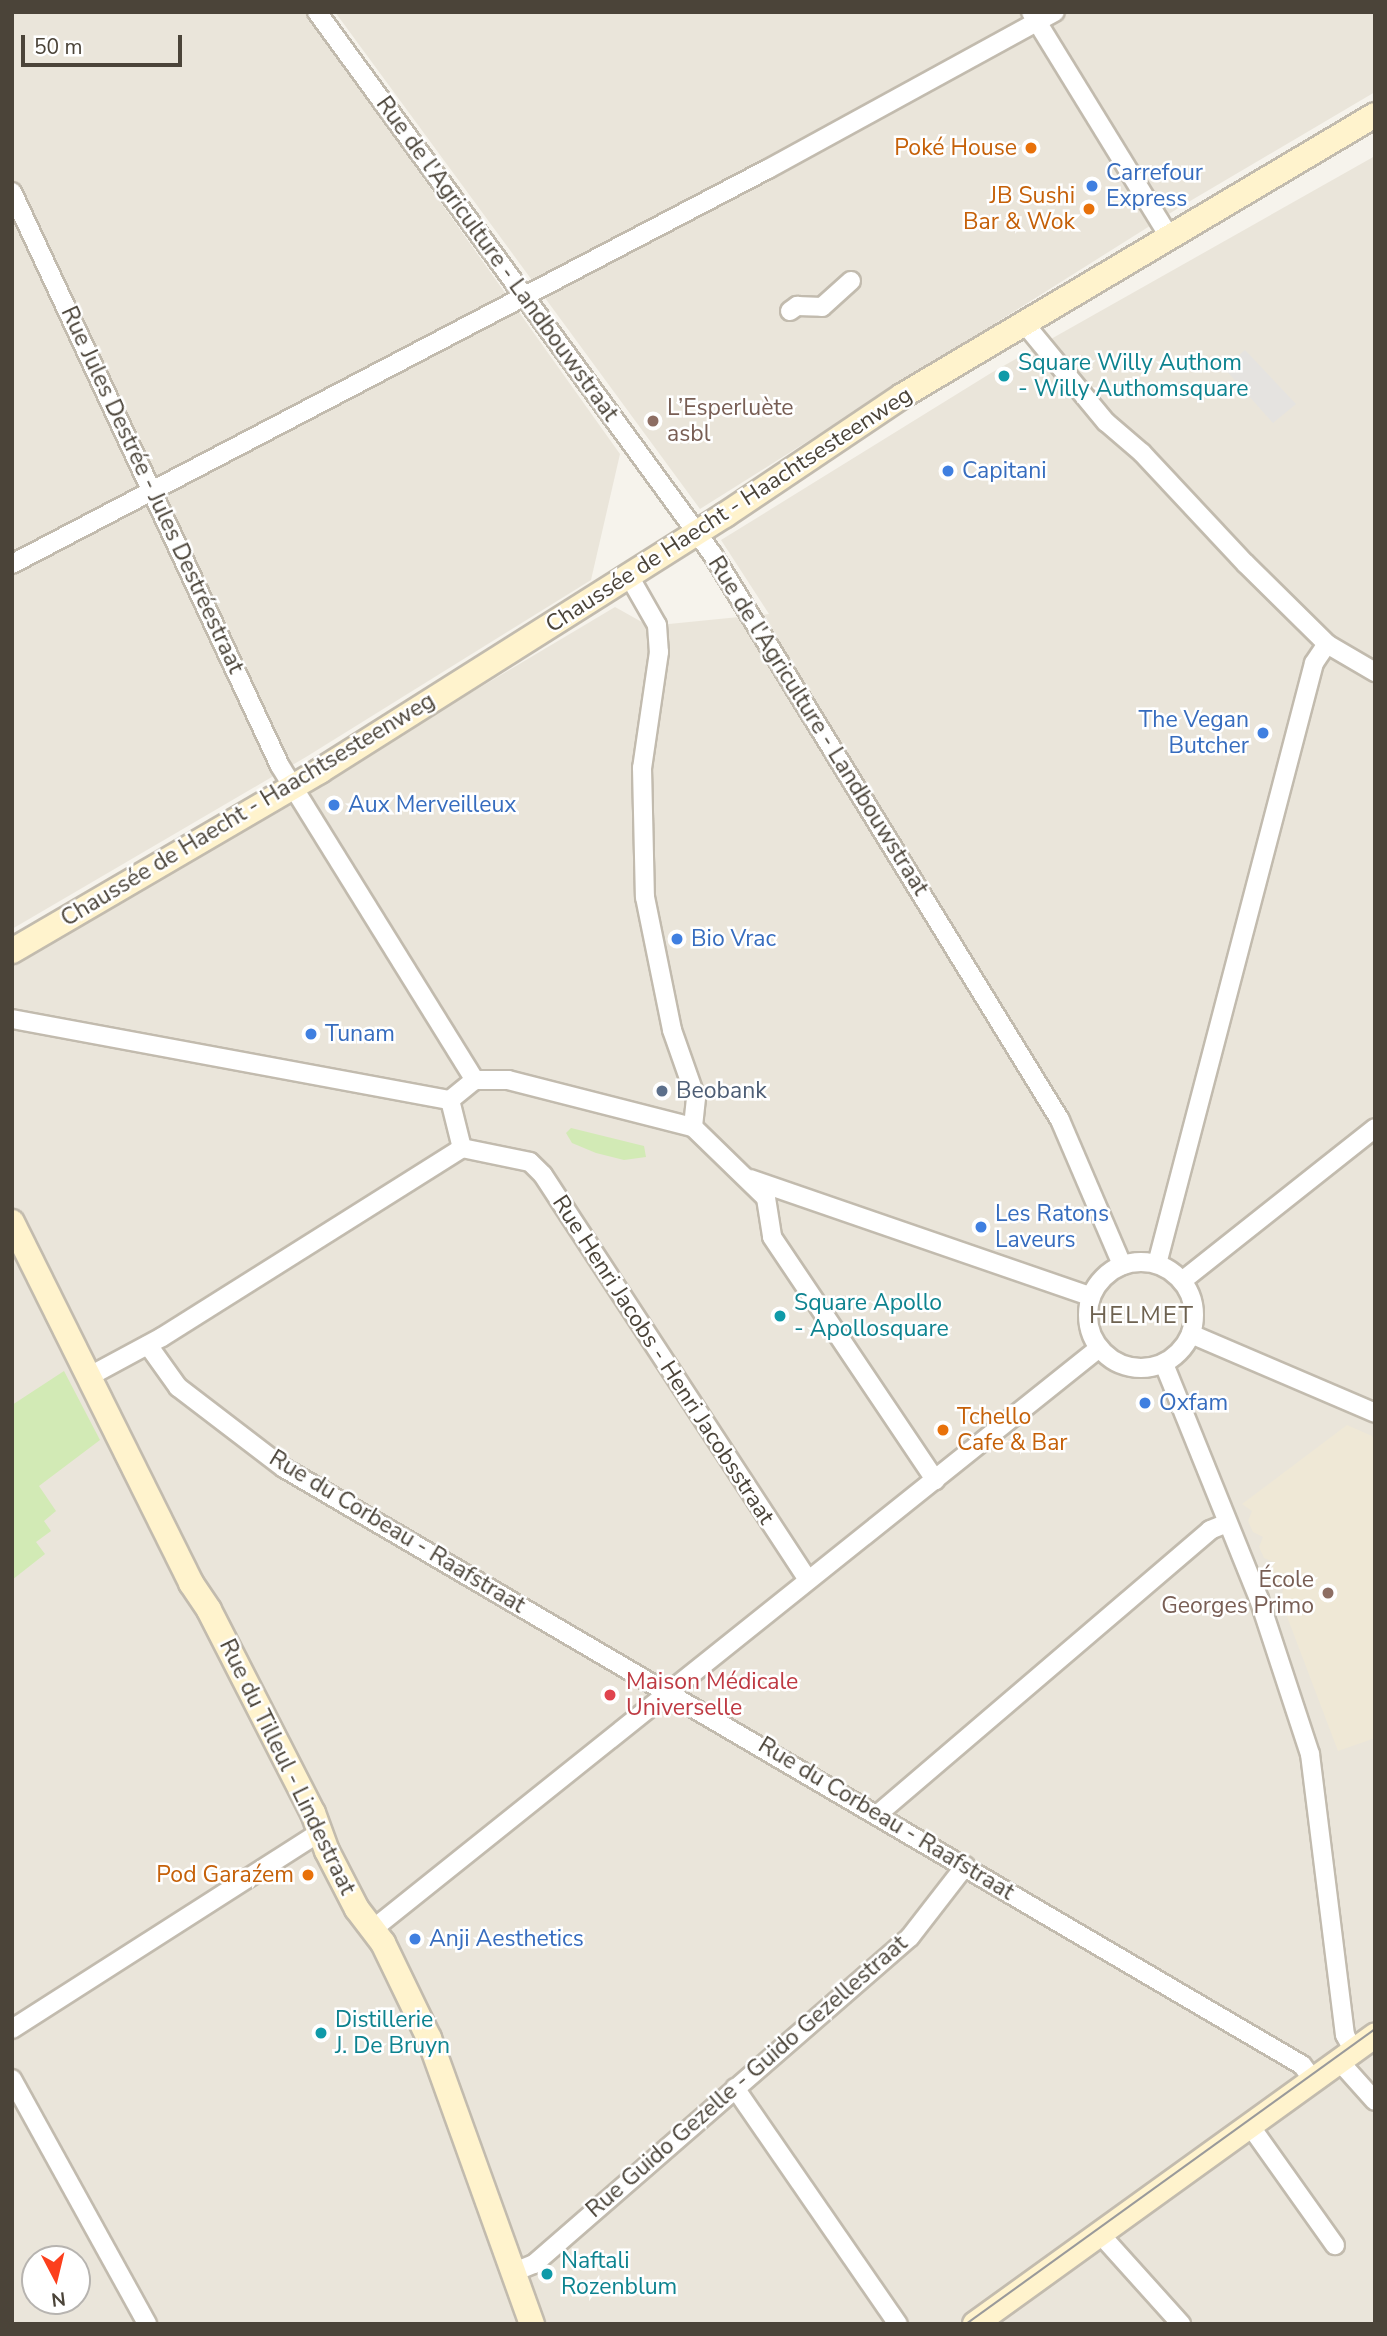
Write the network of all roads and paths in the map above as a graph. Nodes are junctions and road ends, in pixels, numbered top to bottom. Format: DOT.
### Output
graph roads {
  1 [pos="317,12"];
  2 [pos="1055,12"];
  3 [pos="1034,17"];
  4 [pos="1375,115"];
  5 [pos="12,192"];
  6 [pos="1169,236"];
  7 [pos="851,282"];
  8 [pos="524,296"];
  9 [pos="790,310"];
  10 [pos="1024,323"];
  11 [pos="152,490"];
  12 [pos="697,533"];
  13 [pos="12,564"];
  14 [pos="629,576"];
  15 [pos="1327,644"];
  16 [pos="1375,672"];
  17 [pos="292,787"];
  18 [pos="12,951"];
  19 [pos="12,1019"];
  20 [pos="475,1080"];
  21 [pos="450,1100"];
  22 [pos="693,1127"];
  23 [pos="1375,1128"];
  24 [pos="462,1148"];
  25 [pos="741,1176"];
  26 [pos="12,1222"];
  27 [pos="1157,1264"];
  28 [pos="1122,1265"];
  29 [pos="1182,1281"];
  30 [pos="1090,1296"];
  31 [pos="1191,1335"];
  32 [pos="148,1345"];
  33 [pos="1099,1348"];
  34 [pos="1164,1364"];
  35 [pos="88,1377"];
  36 [pos="1375,1413"];
  37 [pos="935,1480"];
  38 [pos="1227,1523"];
  39 [pos="807,1579"];
  40 [pos="671,1692"];
  41 [pos="878,1814"];
  42 [pos="320,1832"];
  43 [pos="965,1866"];
  44 [pos="373,1929"];
  45 [pos="12,2029"];
  46 [pos="1375,2036"];
  47 [pos="1347,2057"];
  48 [pos="12,2079"];
  49 [pos="1314,2081"];
  50 [pos="735,2088"];
  51 [pos="1375,2101"];
  52 [pos="1251,2127"];
  53 [pos="1101,2235"];
  54 [pos="1335,2245"];
  55 [pos="514,2272"];
  56 [pos="147,2324"];
  57 [pos="532,2324"];
  58 [pos="898,2324"];
  59 [pos="975,2324"];
  60 [pos="1181,2324"];
  1 -- 8 [label="street, Rue de l'Agriculture - Landbouwstraat"];
  2 -- 3 [label="street"];
  3 -- 6 [label="street"];
  3 -- 8 [label="street"];
  4 -- 6 [label="street, Chaussée de Haecht - Haachtsesteenweg"];
  5 -- 11 [label="street, Rue Jules Destrée - Jules Destréestraat"];
  6 -- 10 [label="street, Chaussée de Haecht - Haachtsesteenweg"];
  7 -- 9 [label="street"];
  8 -- 11 [label="street"];
  8 -- 12 [label="street, Rue de l'Agriculture - Landbouwstraat"];
  10 -- 12 [label="street, Chaussée de Haecht - Haachtsesteenweg"];
  10 -- 15 [label="street"];
  11 -- 13 [label="street"];
  11 -- 17 [label="street, Rue Jules Destrée - Jules Destréestraat"];
  12 -- 14 [label="street, Chaussée de Haecht - Haachtsesteenweg"];
  12 -- 28 [label="street, Rue de l'Agriculture - Landbouwstraat"];
  14 -- 17 [label="street, Chaussée de Haecht - Haachtsesteenweg"];
  14 -- 22 [label="street"];
  15 -- 16 [label="street"];
  15 -- 27 [label="street"];
  17 -- 18 [label="street, Chaussée de Haecht - Haachtsesteenweg"];
  17 -- 20 [label="street"];
  19 -- 21 [label="street"];
  20 -- 21 [label="street"];
  20 -- 22 [label="street"];
  21 -- 24 [label="street"];
  22 -- 25 [label="street"];
  23 -- 29 [label="street"];
  24 -- 32 [label="street"];
  24 -- 39 [label="street, Rue Henri Jacobs - Henri Jacobsstraat"];
  25 -- 30 [label="street"];
  25 -- 37 [label="street"];
  26 -- 35 [label="street, Rue du Tilleul - Lindestraat"];
  27 -- 28 [label="street"];
  27 -- 29 [label="street"];
  28 -- 30 [label="street"];
  29 -- 31 [label="street"];
  30 -- 33 [label="street"];
  31 -- 34 [label="street"];
  31 -- 36 [label="street"];
  32 -- 35 [label="street"];
  32 -- 40 [label="street, Rue du Corbeau - Raafstraat"];
  33 -- 34 [label="street"];
  33 -- 37 [label="street"];
  34 -- 38 [label="street"];
  35 -- 42 [label="street, Rue du Tilleul - Lindestraat"];
  37 -- 39 [label="street"];
  38 -- 41 [label="street"];
  38 -- 47 [label="street"];
  39 -- 40 [label="street"];
  40 -- 41 [label="street, Rue du Corbeau - Raafstraat"];
  40 -- 44 [label="street"];
  41 -- 43 [label="street, Rue du Corbeau - Raafstraat"];
  42 -- 44 [label="street, Rue du Tilleul - Lindestraat"];
  42 -- 45 [label="street"];
  43 -- 49 [label="street, Rue du Corbeau - Raafstraat"];
  43 -- 50 [label="street, Rue Guido Gezelle - Guido Gezellestraat"];
  44 -- 55 [label="street, Rue du Tilleul - Lindestraat"];
  46 -- 47 [label="street"];
  47 -- 49 [label="street"];
  47 -- 51 [label="street"];
  48 -- 56 [label="street"];
  49 -- 52 [label="street"];
  50 -- 55 [label="street, Rue Guido Gezelle - Guido Gezellestraat"];
  50 -- 58 [label="street"];
  52 -- 53 [label="street"];
  52 -- 54 [label="street"];
  53 -- 59 [label="street"];
  53 -- 60 [label="street"];
  55 -- 57 [label="street, Rue du Tilleul - Lindestraat"];
}
